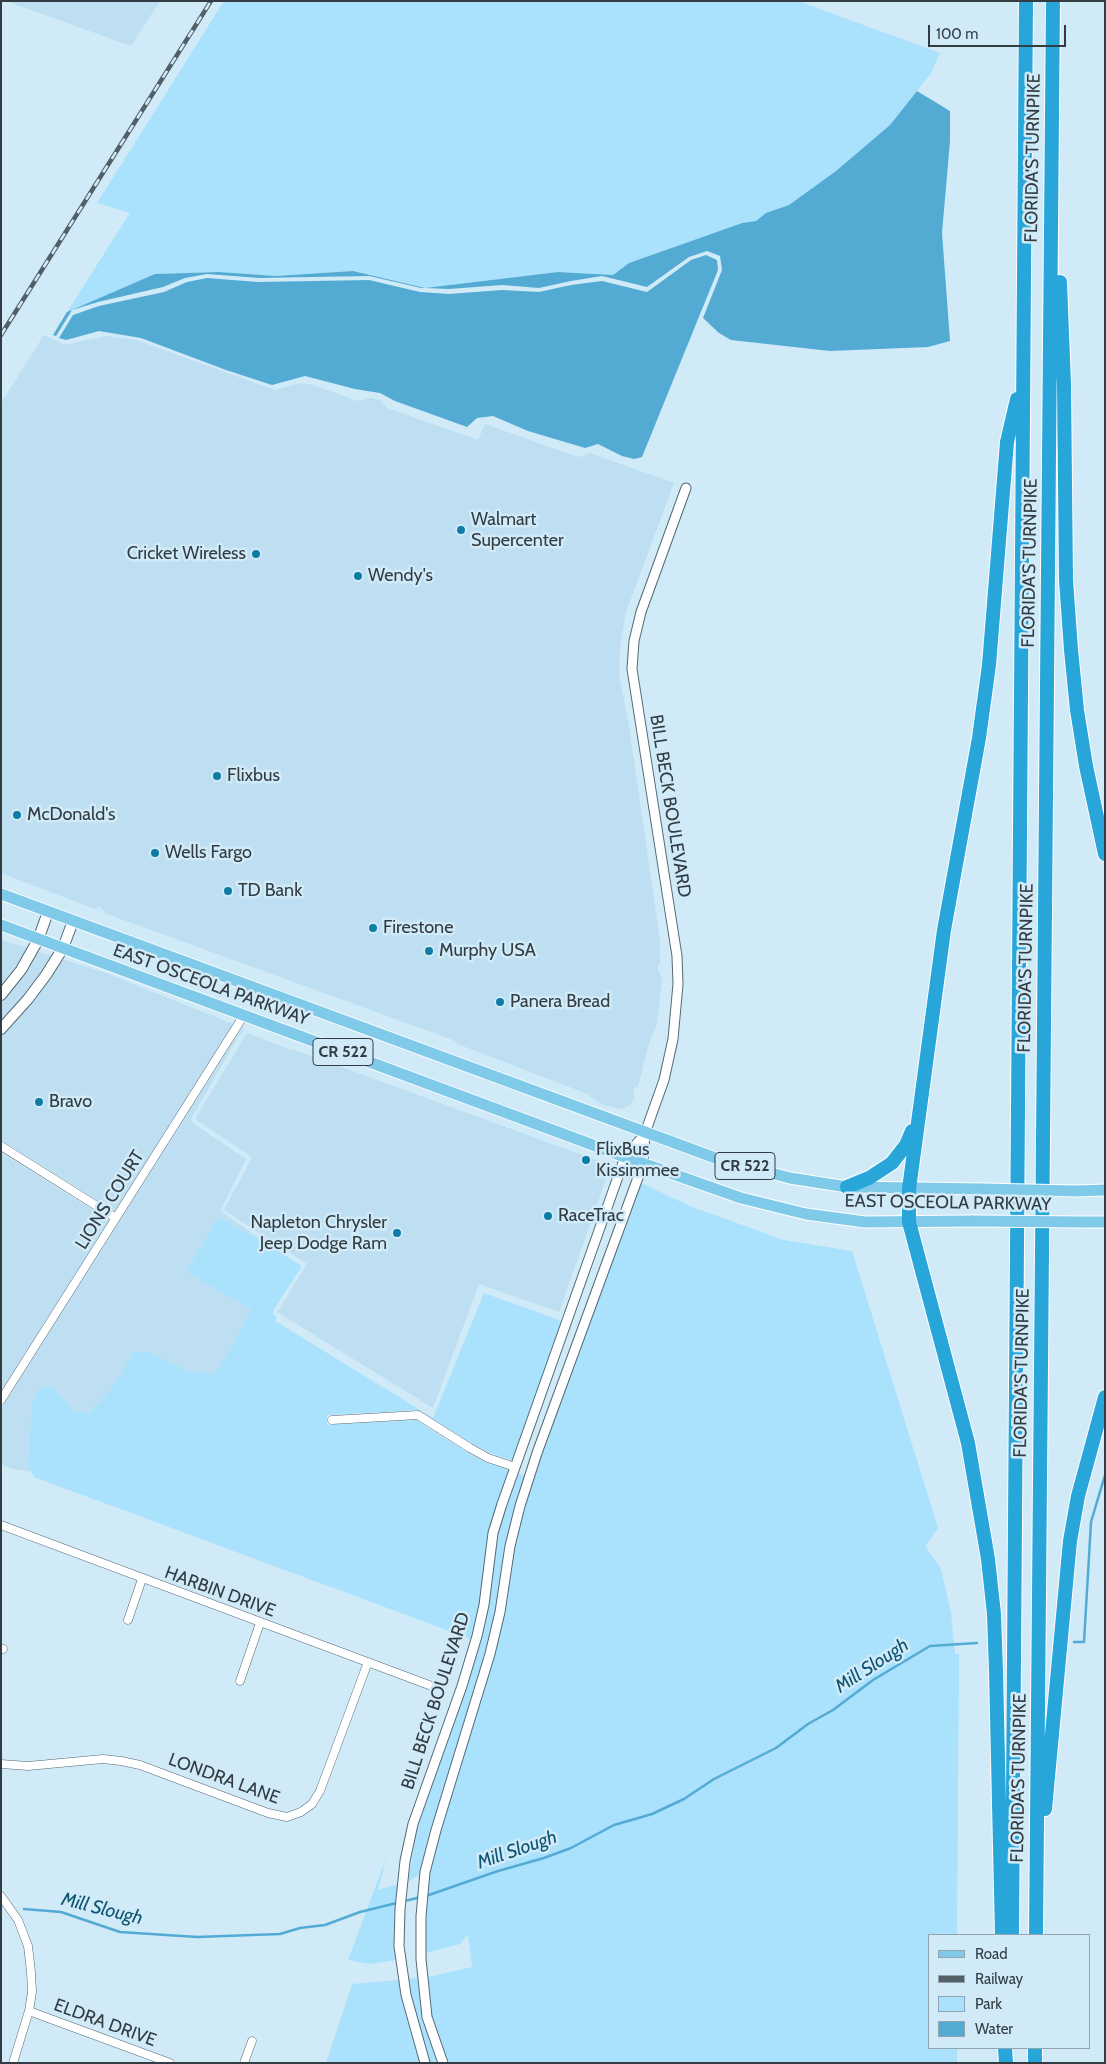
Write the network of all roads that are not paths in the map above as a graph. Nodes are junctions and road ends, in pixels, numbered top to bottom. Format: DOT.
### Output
graph roads {
  1 [pos="1026,1"];
  2 [pos="1054,1"];
  3 [pos="1052,99"];
  4 [pos="1023,372"];
  5 [pos="686,488"];
  6 [pos="1105,854"];
  7 [pos="1,894"];
  8 [pos="48,912"];
  9 [pos="73,921"];
  10 [pos="1,925"];
  11 [pos="38,940"];
  12 [pos="63,948"];
  13 [pos="1,995"];
  14 [pos="244,1015"];
  15 [pos="1,1029"];
  16 [pos="919,1117"];
  17 [pos="645,1133"];
  18 [pos="1,1146"];
  19 [pos="626,1157"];
  20 [pos="643,1164"];
  21 [pos="847,1187"];
  22 [pos="909,1189"];
  23 [pos="1105,1190"];
  24 [pos="116,1218"];
  25 [pos="909,1222"];
  26 [pos="1105,1222"];
  27 [pos="1105,1397"];
  28 [pos="1,1400"];
  29 [pos="332,1420"];
  30 [pos="515,1467"];
  31 [pos="531,1472"];
  32 [pos="1,1525"];
  33 [pos="142,1579"];
  34 [pos="128,1620"];
  35 [pos="260,1623"];
  36 [pos="368,1662"];
  37 [pos="240,1681"];
  38 [pos="428,1685"];
  39 [pos="1,1764"];
  40 [pos="1036,1877"];
  41 [pos="1,1896"];
  42 [pos="1002,1934"];
  43 [pos="1012,1934"];
  44 [pos="1036,1934"];
  45 [pos="29,2010"];
  46 [pos="252,2041"];
  47 [pos="1005,2049"];
  48 [pos="1010,2049"];
  49 [pos="1035,2049"];
  50 [pos="13,2063"];
  51 [pos="170,2063"];
  52 [pos="244,2063"];
  53 [pos="425,2063"];
  54 [pos="444,2063"];
  55 [pos="1006,2063"];
  56 [pos="1010,2063"];
  57 [pos="1034,2063"];
  1 -- 4 [label="highway, FLORIDA'S TURNPIKE"];
  2 -- 3 [label="highway, FLORIDA'S TURNPIKE"];
  3 -- 6 [label="highway"];
  3 -- 40 [label="highway, FLORIDA'S TURNPIKE"];
  4 -- 16 [label="highway"];
  4 -- 43 [label="highway, FLORIDA'S TURNPIKE"];
  5 -- 17 [label="street, BILL BECK BOULEVARD"];
  7 -- 8 [label="main road, EAST OSCEOLA PARKWAY / CR 522"];
  8 -- 9 [label="main road, EAST OSCEOLA PARKWAY / CR 522"];
  8 -- 11 [label="main road"];
  9 -- 12 [label="main road"];
  9 -- 17 [label="main road, EAST OSCEOLA PARKWAY / CR 522"];
  10 -- 11 [label="main road, EAST OSCEOLA PARKWAY / CR 522"];
  11 -- 12 [label="main road, EAST OSCEOLA PARKWAY / CR 522"];
  11 -- 13 [label="main road"];
  12 -- 14 [label="main road, EAST OSCEOLA PARKWAY / CR 522"];
  12 -- 15 [label="main road"];
  14 -- 19 [label="main road, EAST OSCEOLA PARKWAY / CR 522"];
  14 -- 24 [label="street, LIONS COURT"];
  16 -- 21 [label="highway"];
  16 -- 22 [label="highway"];
  17 -- 19 [label="street, BILL BECK BOULEVARD"];
  17 -- 20 [label="street, BILL BECK BOULEVARD"];
  17 -- 21 [label="main road, EAST OSCEOLA PARKWAY / CR 522"];
  18 -- 24 [label="street"];
  19 -- 20 [label="main road, EAST OSCEOLA PARKWAY / CR 522"];
  19 -- 30 [label="street, BILL BECK BOULEVARD"];
  20 -- 25 [label="main road, EAST OSCEOLA PARKWAY / CR 522"];
  20 -- 31 [label="street, BILL BECK BOULEVARD"];
  21 -- 22 [label="main road, EAST OSCEOLA PARKWAY / CR 522"];
  22 -- 23 [label="main road, EAST OSCEOLA PARKWAY / CR 522, bridge"];
  22 -- 25 [label="highway"];
  24 -- 28 [label="street, LIONS COURT"];
  25 -- 26 [label="main road, EAST OSCEOLA PARKWAY / CR 522, bridge"];
  25 -- 42 [label="highway"];
  27 -- 40 [label="highway"];
  29 -- 30 [label="street"];
  30 -- 31 [label="street"];
  30 -- 53 [label="street, BILL BECK BOULEVARD"];
  31 -- 54 [label="street, BILL BECK BOULEVARD"];
  32 -- 33 [label="street, HARBIN DRIVE"];
  33 -- 34 [label="street"];
  33 -- 35 [label="street, HARBIN DRIVE"];
  35 -- 36 [label="street, HARBIN DRIVE"];
  35 -- 37 [label="street"];
  36 -- 38 [label="street, HARBIN DRIVE"];
  36 -- 39 [label="street, LONDRA LANE"];
  40 -- 44 [label="highway, FLORIDA'S TURNPIKE"];
  41 -- 45 [label="street"];
  45 -- 50 [label="street"];
  45 -- 51 [label="street, ELDRA DRIVE"];
  46 -- 52 [label="street"];
  47 -- 55 [label="highway"];
  48 -- 56 [label="highway"];
  49 -- 57 [label="highway"];
}
